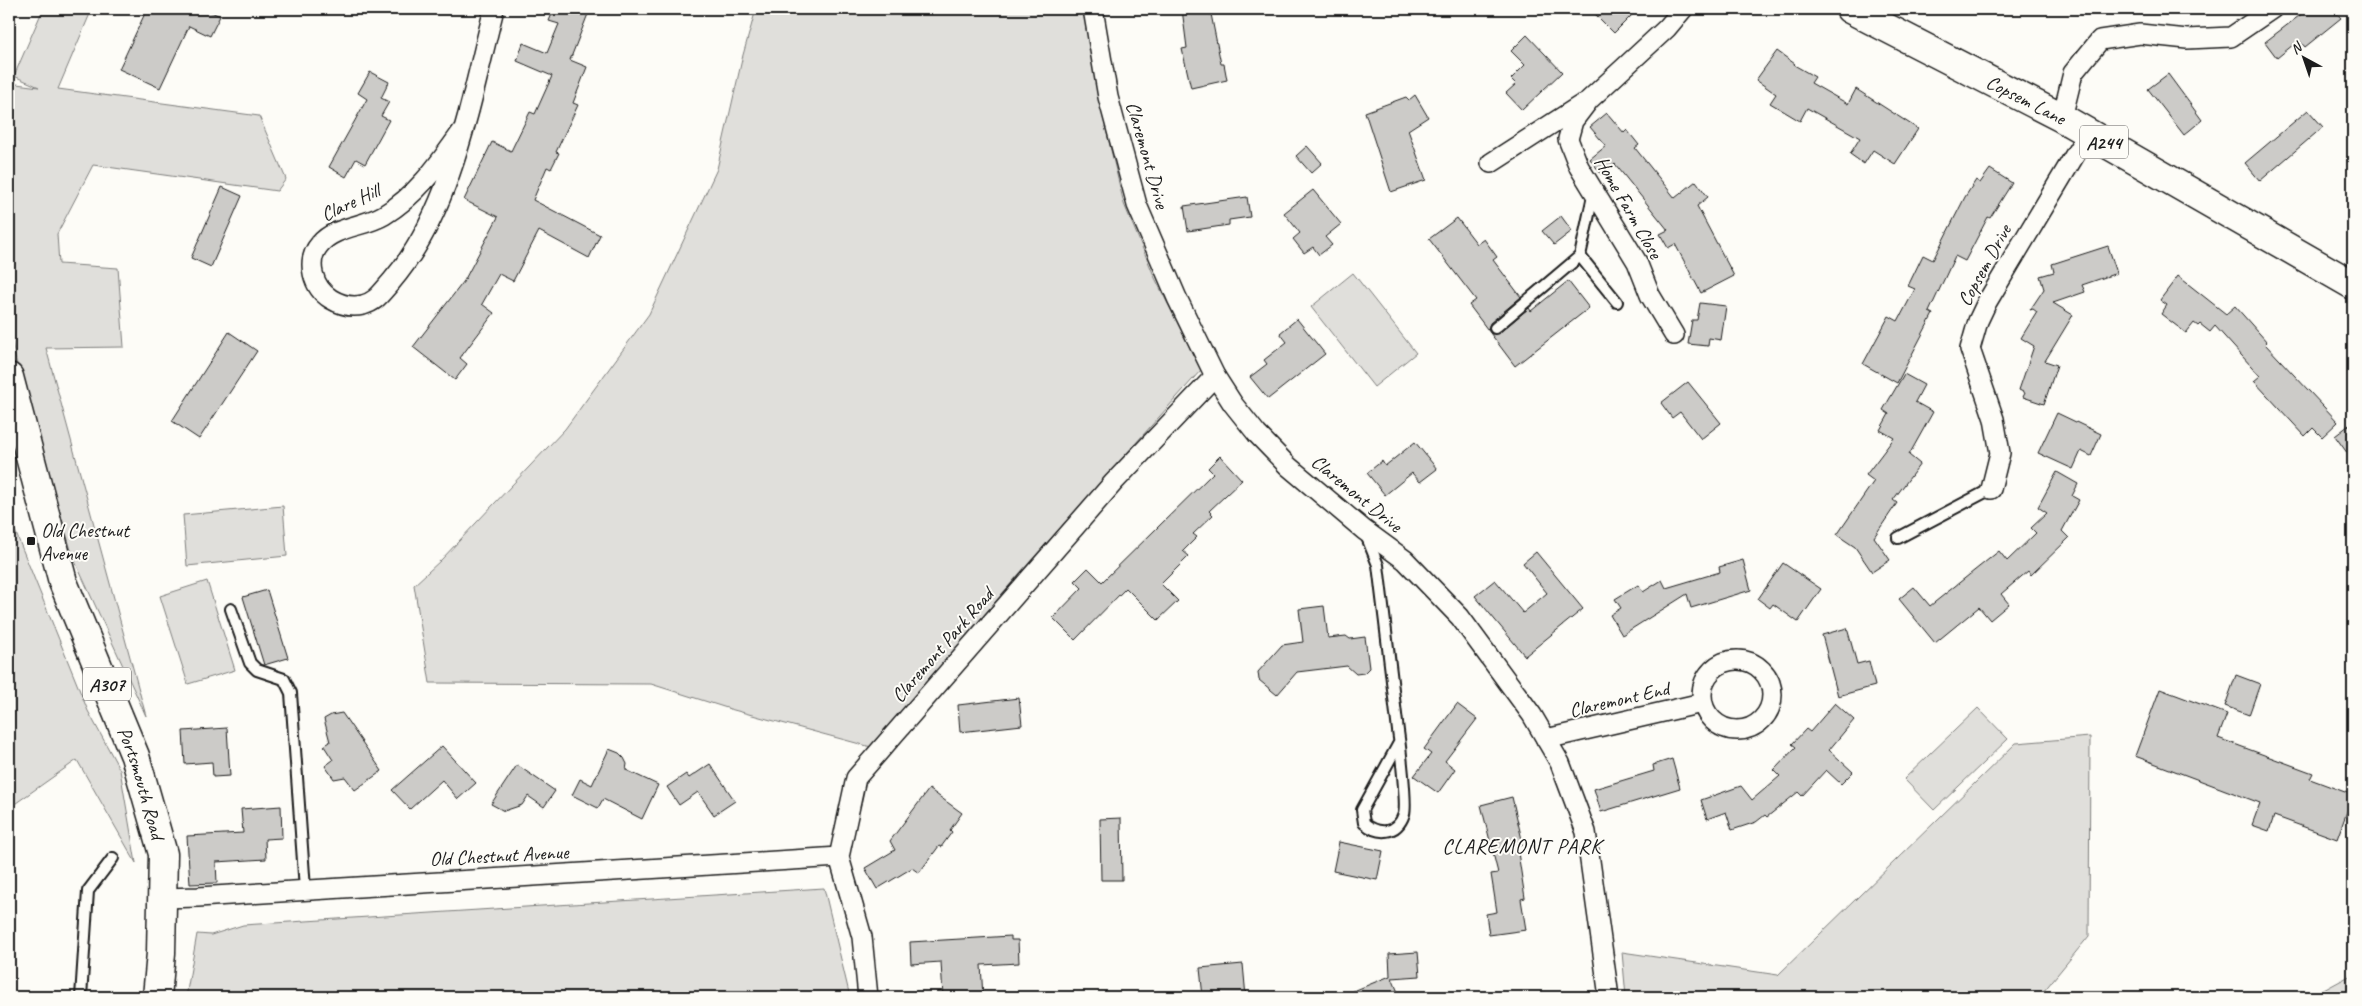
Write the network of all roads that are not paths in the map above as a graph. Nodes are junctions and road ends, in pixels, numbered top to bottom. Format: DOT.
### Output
graph roads {
  1 [pos="494,9"];
  2 [pos="1094,9"];
  3 [pos="1683,9"];
  4 [pos="1850,9"];
  5 [pos="2272,9"];
  6 [pos="1588,100"];
  7 [pos="2062,118"];
  8 [pos="463,130"];
  9 [pos="2088,133"];
  10 [pos="1491,163"];
  11 [pos="1594,190"];
  12 [pos="1580,256"];
  13 [pos="2353,286"];
  14 [pos="1617,302"];
  15 [pos="1495,328"];
  16 [pos="1674,335"];
  17 [pos="1215,376"];
  18 [pos="9,377"];
  19 [pos="1991,489"];
  20 [pos="1364,530"];
  21 [pos="1898,538"];
  22 [pos="231,609"];
  23 [pos="1702,704"];
  24 [pos="1546,739"];
  25 [pos="1399,743"];
  26 [pos="839,856"];
  27 [pos="113,858"];
  28 [pos="305,889"];
  29 [pos="163,898"];
  30 [pos="81,997"];
  31 [pos="157,997"];
  32 [pos="868,997"];
  33 [pos="1609,997"];
  1 -- 8 [label="street, Clare Hill"];
  2 -- 17 [label="street, Claremont Drive"];
  3 -- 6 [label="street, Home Farm Close"];
  4 -- 7 [label="main road, Copsem Lane / A244"];
  5 -- 7 [label="street"];
  6 -- 10 [label="street, Home Farm Close"];
  6 -- 11 [label="street, Home Farm Close"];
  7 -- 9 [label="main road, Copsem Lane / A244"];
  8 -- 8 [label="street, Clare Hill"];
  9 -- 13 [label="main road, Copsem Lane / A244"];
  9 -- 19 [label="street, Copsem Drive"];
  11 -- 12 [label="lane"];
  11 -- 16 [label="street, Home Farm Close"];
  12 -- 14 [label="lane"];
  12 -- 15 [label="lane"];
  17 -- 20 [label="street, Claremont Drive"];
  17 -- 26 [label="street, Claremont Park Road"];
  18 -- 29 [label="main road, Portsmouth Road / A307"];
  19 -- 21 [label="lane"];
  20 -- 24 [label="street, Claremont Drive"];
  20 -- 25 [label="lane"];
  22 -- 28 [label="lane"];
  23 -- 24 [label="street, Claremont End"];
  24 -- 33 [label="street, Claremont Drive"];
  25 -- 25 [label="lane"];
  26 -- 28 [label="street, Old Chestnut Avenue"];
  26 -- 32 [label="street, Claremont Park Road"];
  27 -- 30 [label="lane"];
  28 -- 29 [label="street, Old Chestnut Avenue"];
  29 -- 31 [label="main road, Portsmouth Road / A307"];
}
